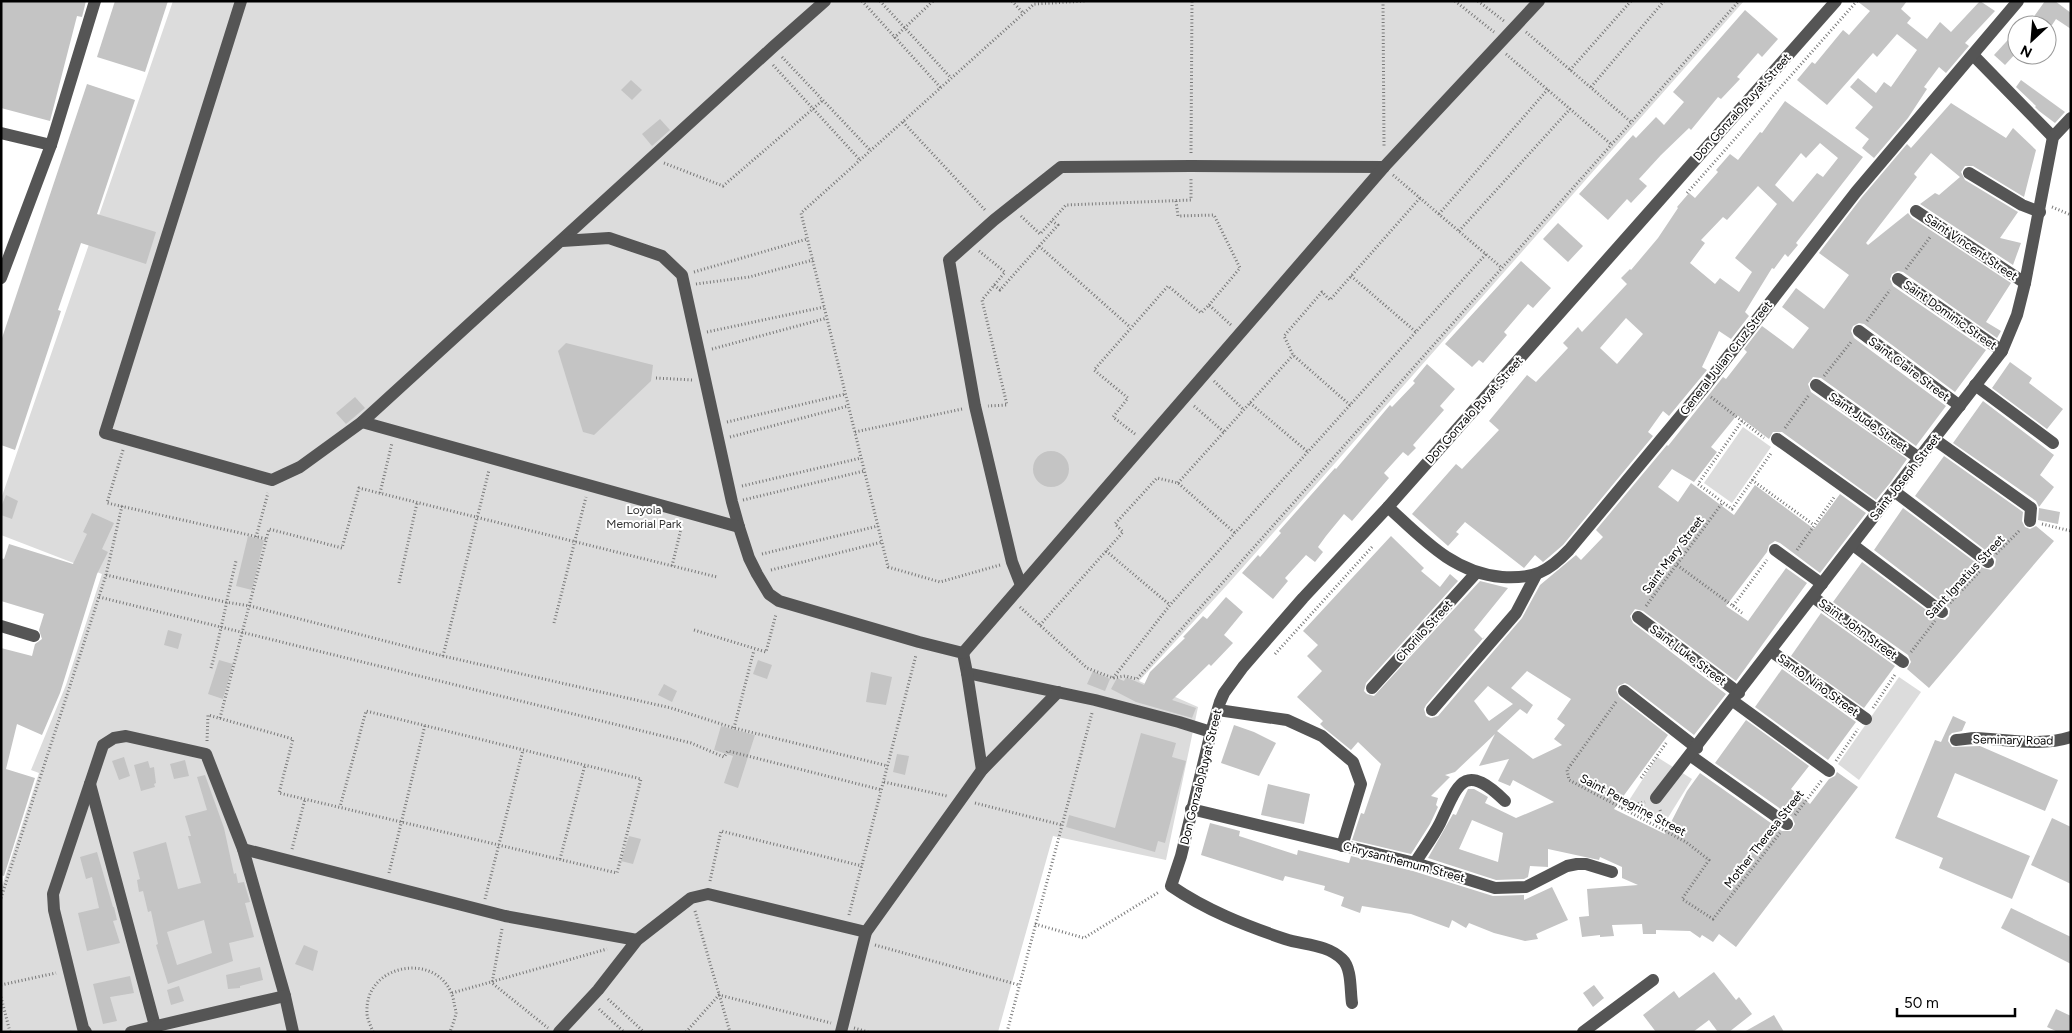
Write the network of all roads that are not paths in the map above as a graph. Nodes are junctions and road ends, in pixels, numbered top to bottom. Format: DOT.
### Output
graph roads {
  1 [pos="95,1"];
  2 [pos="241,1"];
  3 [pos="825,1"];
  4 [pos="1539,1"];
  5 [pos="1836,1"];
  6 [pos="2018,1"];
  7 [pos="1973,55"];
  8 [pos="2071,118"];
  9 [pos="1,133"];
  10 [pos="2053,137"];
  11 [pos="51,145"];
  12 [pos="1384,167"];
  13 [pos="1969,173"];
  14 [pos="2041,207"];
  15 [pos="1916,211"];
  16 [pos="562,241"];
  17 [pos="1,278"];
  18 [pos="1898,279"];
  19 [pos="2025,283"];
  20 [pos="1859,331"];
  21 [pos="2002,351"];
  22 [pos="1816,385"];
  23 [pos="1975,386"];
  24 [pos="1960,406"];
  25 [pos="362,422"];
  26 [pos="1934,438"];
  27 [pos="1778,440"];
  28 [pos="2053,443"];
  29 [pos="1919,458"];
  30 [pos="1894,492"];
  31 [pos="1388,507"];
  32 [pos="1878,511"];
  33 [pos="2030,520"];
  34 [pos="739,527"];
  35 [pos="1853,544"];
  36 [pos="1775,550"];
  37 [pos="1988,562"];
  38 [pos="1476,573"];
  39 [pos="1536,575"];
  40 [pos="1822,584"];
  41 [pos="1021,585"];
  42 [pos="1813,596"];
  43 [pos="1942,612"];
  44 [pos="1638,617"];
  45 [pos="1,626"];
  46 [pos="34,636"];
  47 [pos="1771,651"];
  48 [pos="963,652"];
  49 [pos="1903,662"];
  50 [pos="967,673"];
  51 [pos="1372,688"];
  52 [pos="1624,690"];
  53 [pos="1058,692"];
  54 [pos="1736,697"];
  55 [pos="1218,710"];
  56 [pos="1432,710"];
  57 [pos="1866,719"];
  58 [pos="1211,732"];
  59 [pos="2071,737"];
  60 [pos="1956,740"];
  61 [pos="1694,752"];
  62 [pos="982,770"];
  63 [pos="1829,771"];
  64 [pos="90,784"];
  65 [pos="1656,798"];
  66 [pos="1505,801"];
  67 [pos="1191,809"];
  68 [pos="1788,824"];
  69 [pos="1342,846"];
  70 [pos="243,849"];
  71 [pos="1415,863"];
  72 [pos="1612,872"];
  73 [pos="864,937"];
  74 [pos="637,940"];
  75 [pos="1653,980"];
  76 [pos="285,996"];
  77 [pos="1352,1003"];
  78 [pos="155,1026"];
  79 [pos="842,1029"];
  80 [pos="86,1032"];
  81 [pos="132,1032"];
  82 [pos="293,1032"];
  83 [pos="559,1032"];
  84 [pos="1583,1032"];
  1 -- 11 [label="street"];
  2 -- 25 [label="street"];
  3 -- 16 [label="street"];
  4 -- 12 [label="street"];
  5 -- 31 [label="street, Don Gonzalo Puyat Street"];
  6 -- 7 [label="street, General Julian Cruz Street"];
  7 -- 10 [label="street"];
  7 -- 39 [label="street, General Julian Cruz Street"];
  8 -- 10 [label="street"];
  9 -- 11 [label="street"];
  10 -- 14 [label="street, Saint Joseph Street"];
  11 -- 17 [label="street"];
  12 -- 41 [label="street"];
  12 -- 41 [label="street"];
  13 -- 14 [label="street"];
  14 -- 19 [label="street, Saint Joseph Street"];
  15 -- 19 [label="street, Saint Vincent Street"];
  16 -- 25 [label="street"];
  16 -- 34 [label="street"];
  18 -- 21 [label="street, Saint Dominic Street"];
  19 -- 21 [label="street, Saint Joseph Street"];
  20 -- 24 [label="street, Saint Claire Street"];
  21 -- 23 [label="street, Saint Joseph Street"];
  22 -- 29 [label="street, Saint Jude Street"];
  23 -- 24 [label="street, Saint Joseph Street"];
  23 -- 28 [label="street"];
  24 -- 26 [label="street, Saint Joseph Street"];
  25 -- 34 [label="street"];
  26 -- 29 [label="street, Saint Joseph Street"];
  26 -- 33 [label="street"];
  27 -- 32 [label="street"];
  29 -- 30 [label="street, Saint Joseph Street"];
  30 -- 32 [label="street, Saint Joseph Street"];
  30 -- 37 [label="street"];
  31 -- 38 [label="street, General Julian Cruz Street"];
  31 -- 55 [label="street, Don Gonzalo Puyat Street"];
  32 -- 35 [label="street, Saint Joseph Street"];
  34 -- 48 [label="street"];
  35 -- 40 [label="street, Saint Joseph Street"];
  35 -- 43 [label="street"];
  36 -- 40 [label="street"];
  38 -- 39 [label="street, General Julian Cruz Street"];
  38 -- 51 [label="street, Chorillo Street"];
  39 -- 56 [label="street"];
  40 -- 42 [label="street, Saint Joseph Street"];
  41 -- 48 [label="street"];
  42 -- 47 [label="street, Saint Joseph Street"];
  42 -- 49 [label="street, Saint John Street"];
  44 -- 54 [label="street, Saint Luke Street"];
  45 -- 46 [label="street"];
  47 -- 54 [label="street, Saint Joseph Street"];
  47 -- 57 [label="street, Santo Niño Street"];
  48 -- 50 [label="street"];
  50 -- 53 [label="street"];
  50 -- 62 [label="street"];
  52 -- 61 [label="street"];
  53 -- 58 [label="street"];
  53 -- 62 [label="street"];
  54 -- 61 [label="street, Saint Joseph Street"];
  54 -- 63 [label="street, Saint Luke Street"];
  55 -- 58 [label="street, Don Gonzalo Puyat Street"];
  55 -- 69 [label="street"];
  58 -- 67 [label="street, Don Gonzalo Puyat Street"];
  59 -- 60 [label="street, Seminary Road"];
  61 -- 65 [label="street, Saint Joseph Street"];
  61 -- 68 [label="street"];
  62 -- 73 [label="street"];
  64 -- 70 [label="street"];
  64 -- 78 [label="street"];
  64 -- 80 [label="street"];
  66 -- 71 [label="street"];
  67 -- 69 [label="street, Chrysanthemum Street"];
  67 -- 77 [label="street, Don Gonzalo Puyat Street"];
  69 -- 71 [label="street, Chrysanthemum Street"];
  70 -- 74 [label="street"];
  70 -- 76 [label="street"];
  71 -- 72 [label="street, Chrysanthemum Street"];
  73 -- 74 [label="street"];
  73 -- 79 [label="street"];
  74 -- 83 [label="street"];
  75 -- 84 [label="street"];
  76 -- 78 [label="street"];
  76 -- 82 [label="street"];
  78 -- 81 [label="street"];
}
